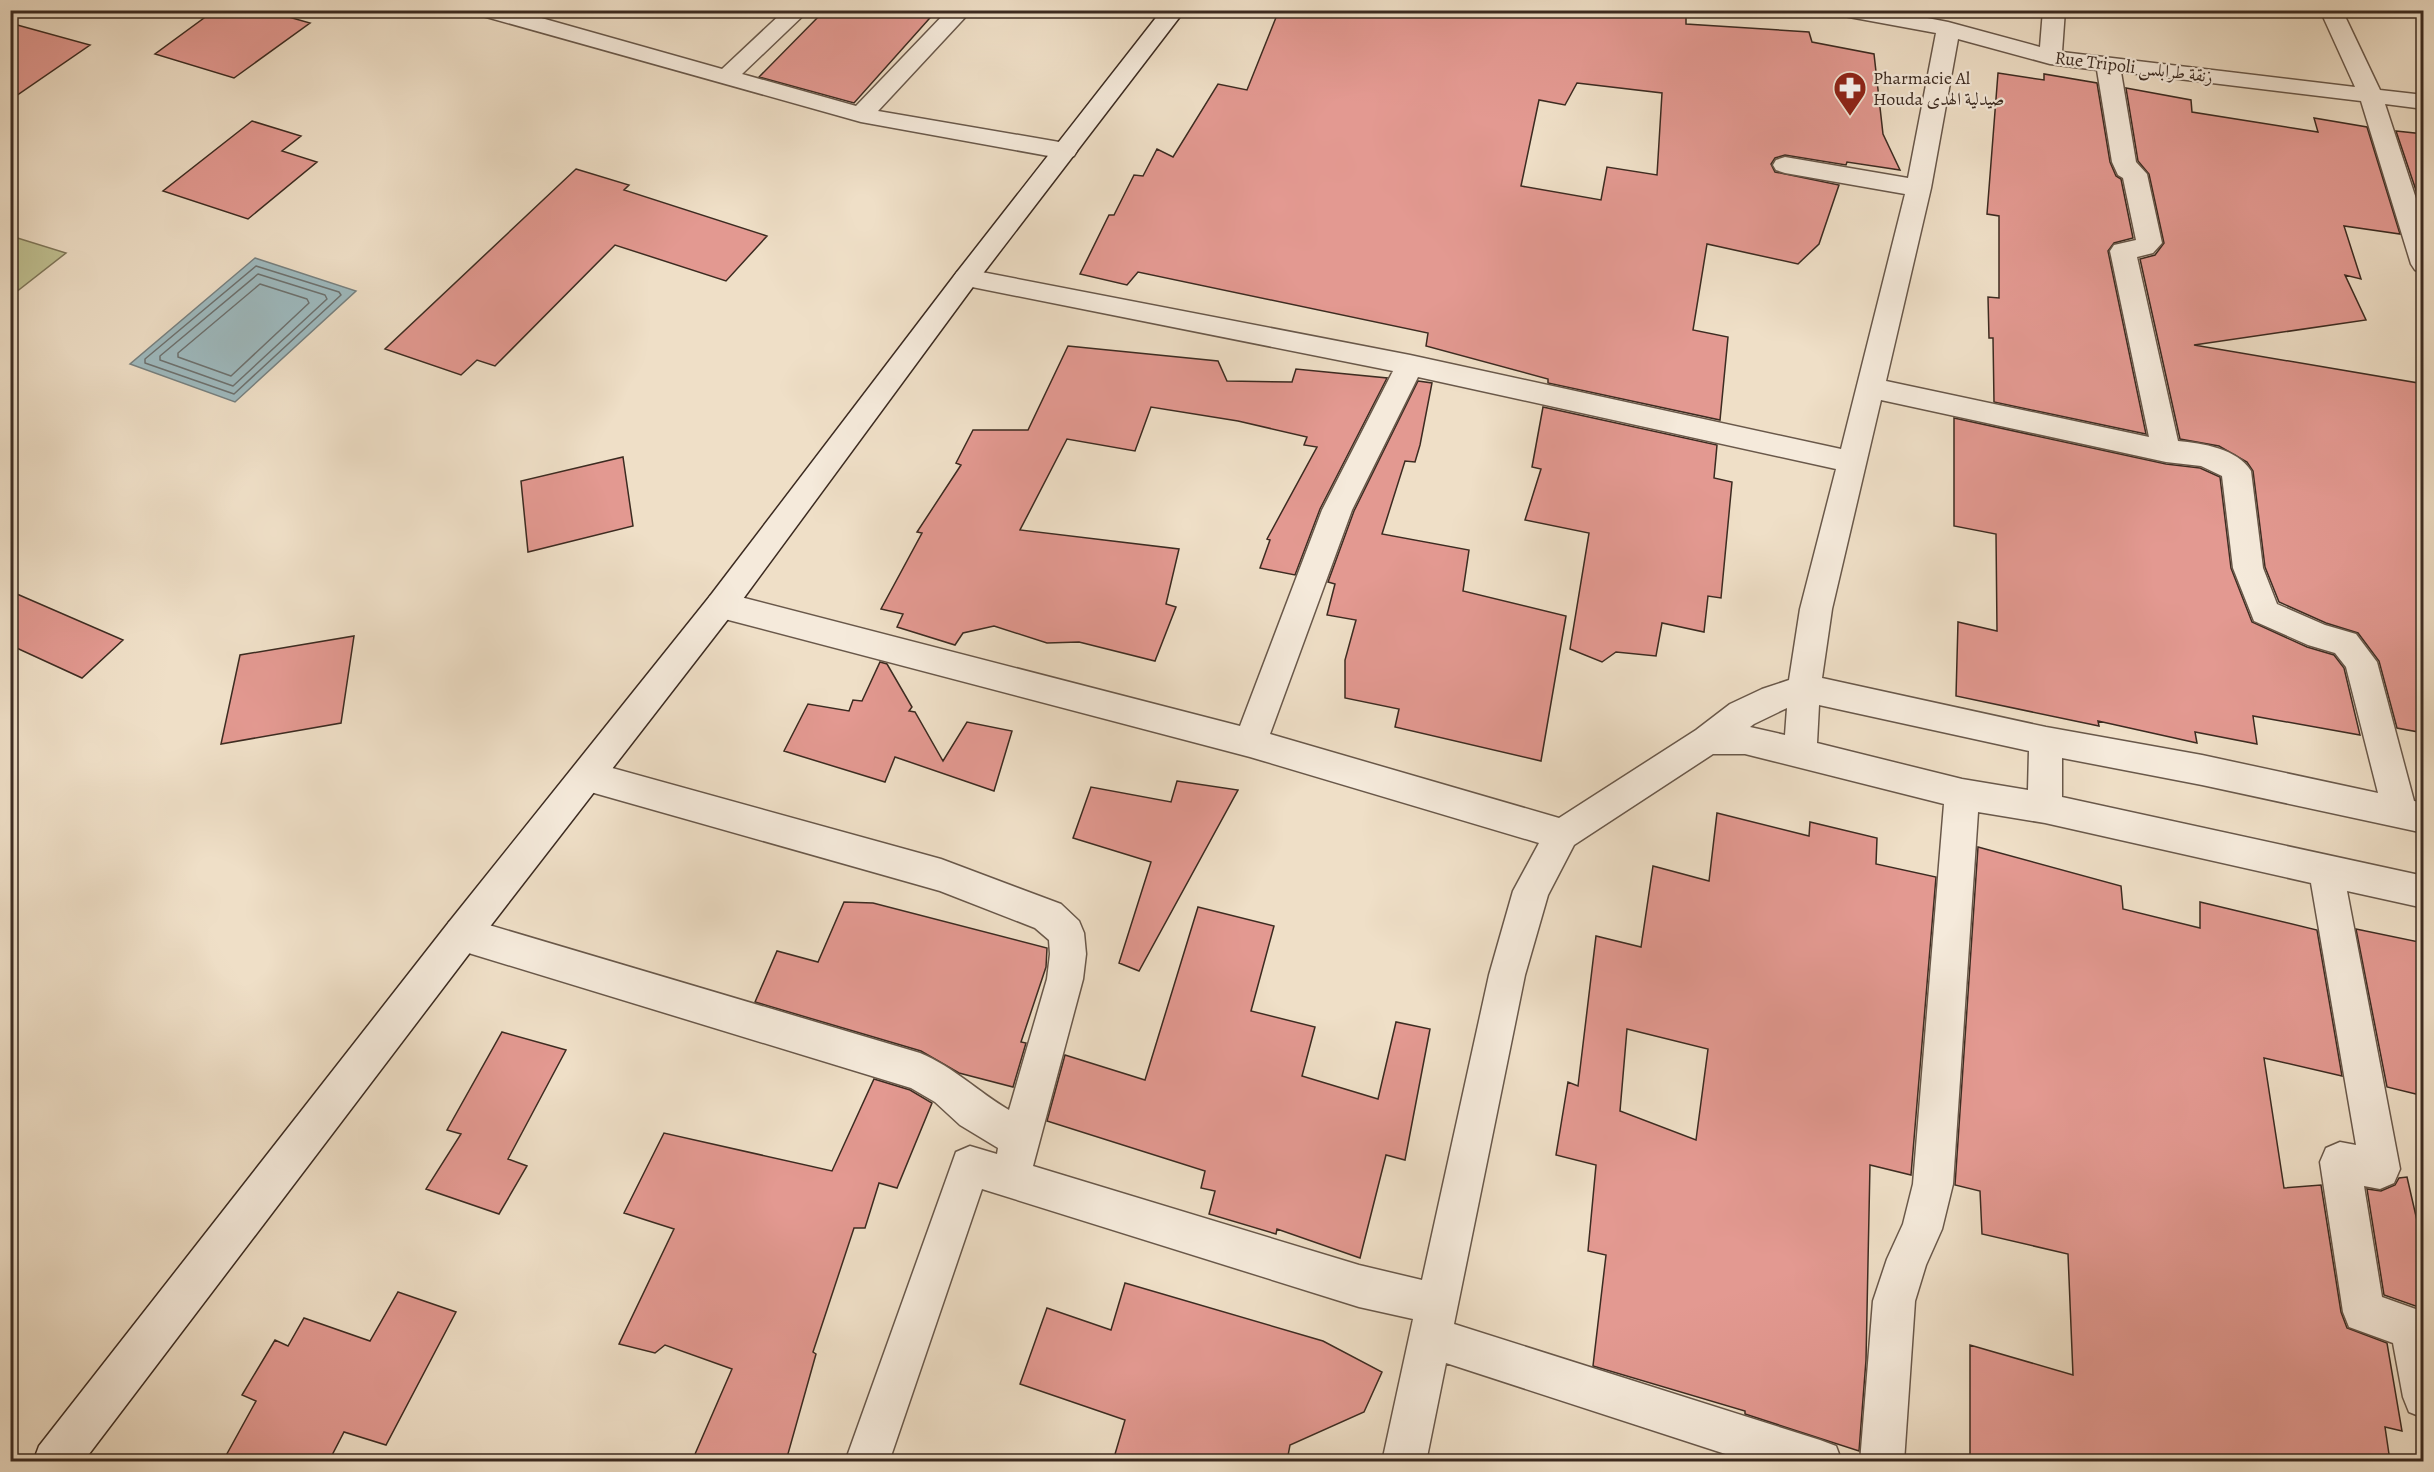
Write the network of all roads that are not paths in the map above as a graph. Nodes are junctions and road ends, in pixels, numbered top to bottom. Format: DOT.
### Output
graph roads {
  1 [pos="487,10"];
  2 [pos="798,10"];
  3 [pos="961,10"];
  4 [pos="1174,10"];
  5 [pos="2054,10"];
  6 [pos="2331,10"];
  7 [pos="1854,11"];
  8 [pos="1948,29"];
  9 [pos="2050,57"];
  10 [pos="2108,65"];
  11 [pos="725,78"];
  12 [pos="2370,94"];
  13 [pos="2424,102"];
  14 [pos="861,115"];
  15 [pos="1065,151"];
  16 [pos="1785,165"];
  17 [pos="1919,188"];
  18 [pos="2424,264"];
  19 [pos="966,278"];
  20 [pos="1410,365"];
  21 [pos="1871,388"];
  22 [pos="2166,451"];
  23 [pos="1851,462"];
  24 [pos="721,605"];
  25 [pos="1804,689"];
  26 [pos="1708,740"];
  27 [pos="2046,741"];
  28 [pos="1250,743"];
  29 [pos="1800,753"];
  30 [pos="587,776"];
  31 [pos="1962,794"];
  32 [pos="2044,808"];
  33 [pos="2412,815"];
  34 [pos="1562,834"];
  35 [pos="2326,870"];
  36 [pos="2424,892"];
  37 [pos="462,934"];
  38 [pos="1020,1139"];
  39 [pos="1010,1177"];
  40 [pos="1433,1321"];
  41 [pos="2424,1397"];
  42 [pos="1817,1460"];
  43 [pos="55,1461"];
  44 [pos="867,1461"];
  45 [pos="1404,1461"];
  46 [pos="1882,1461"];
  1 -- 11 [label="street"];
  2 -- 11 [label="street"];
  3 -- 14 [label="street"];
  4 -- 15 [label="street"];
  5 -- 9 [label="street"];
  6 -- 12 [label="street"];
  7 -- 8 [label="street, Rue Tripoli زنقة طرابلس"];
  8 -- 9 [label="street, Rue Tripoli زنقة طرابلس"];
  8 -- 17 [label="street"];
  9 -- 10 [label="street, Rue Tripoli زنقة طرابلس"];
  10 -- 12 [label="street, Rue Tripoli زنقة طرابلس"];
  10 -- 22 [label="street"];
  11 -- 14 [label="street"];
  12 -- 13 [label="street, Rue Tripoli زنقة طرابلس"];
  12 -- 18 [label="street"];
  14 -- 15 [label="street"];
  15 -- 19 [label="street"];
  16 -- 17 [label="street"];
  17 -- 21 [label="street"];
  19 -- 20 [label="street"];
  19 -- 24 [label="street"];
  20 -- 23 [label="street"];
  20 -- 28 [label="street"];
  21 -- 22 [label="street"];
  21 -- 23 [label="street"];
  22 -- 33 [label="street"];
  23 -- 25 [label="street"];
  24 -- 28 [label="street"];
  24 -- 30 [label="street"];
  25 -- 26 [label="street"];
  25 -- 27 [label="street"];
  25 -- 29 [label="street"];
  26 -- 29 [label="street"];
  26 -- 34 [label="street"];
  27 -- 32 [label="street"];
  27 -- 33 [label="street"];
  28 -- 34 [label="street"];
  29 -- 31 [label="street"];
  30 -- 37 [label="street"];
  30 -- 38 [label="street"];
  31 -- 32 [label="street"];
  31 -- 46 [label="street"];
  32 -- 35 [label="street"];
  34 -- 40 [label="street"];
  35 -- 36 [label="street"];
  35 -- 41 [label="street"];
  37 -- 38 [label="street"];
  37 -- 43 [label="street"];
  38 -- 39 [label="street"];
  39 -- 40 [label="street"];
  39 -- 44 [label="street"];
  40 -- 42 [label="street"];
  40 -- 45 [label="street"];
}
